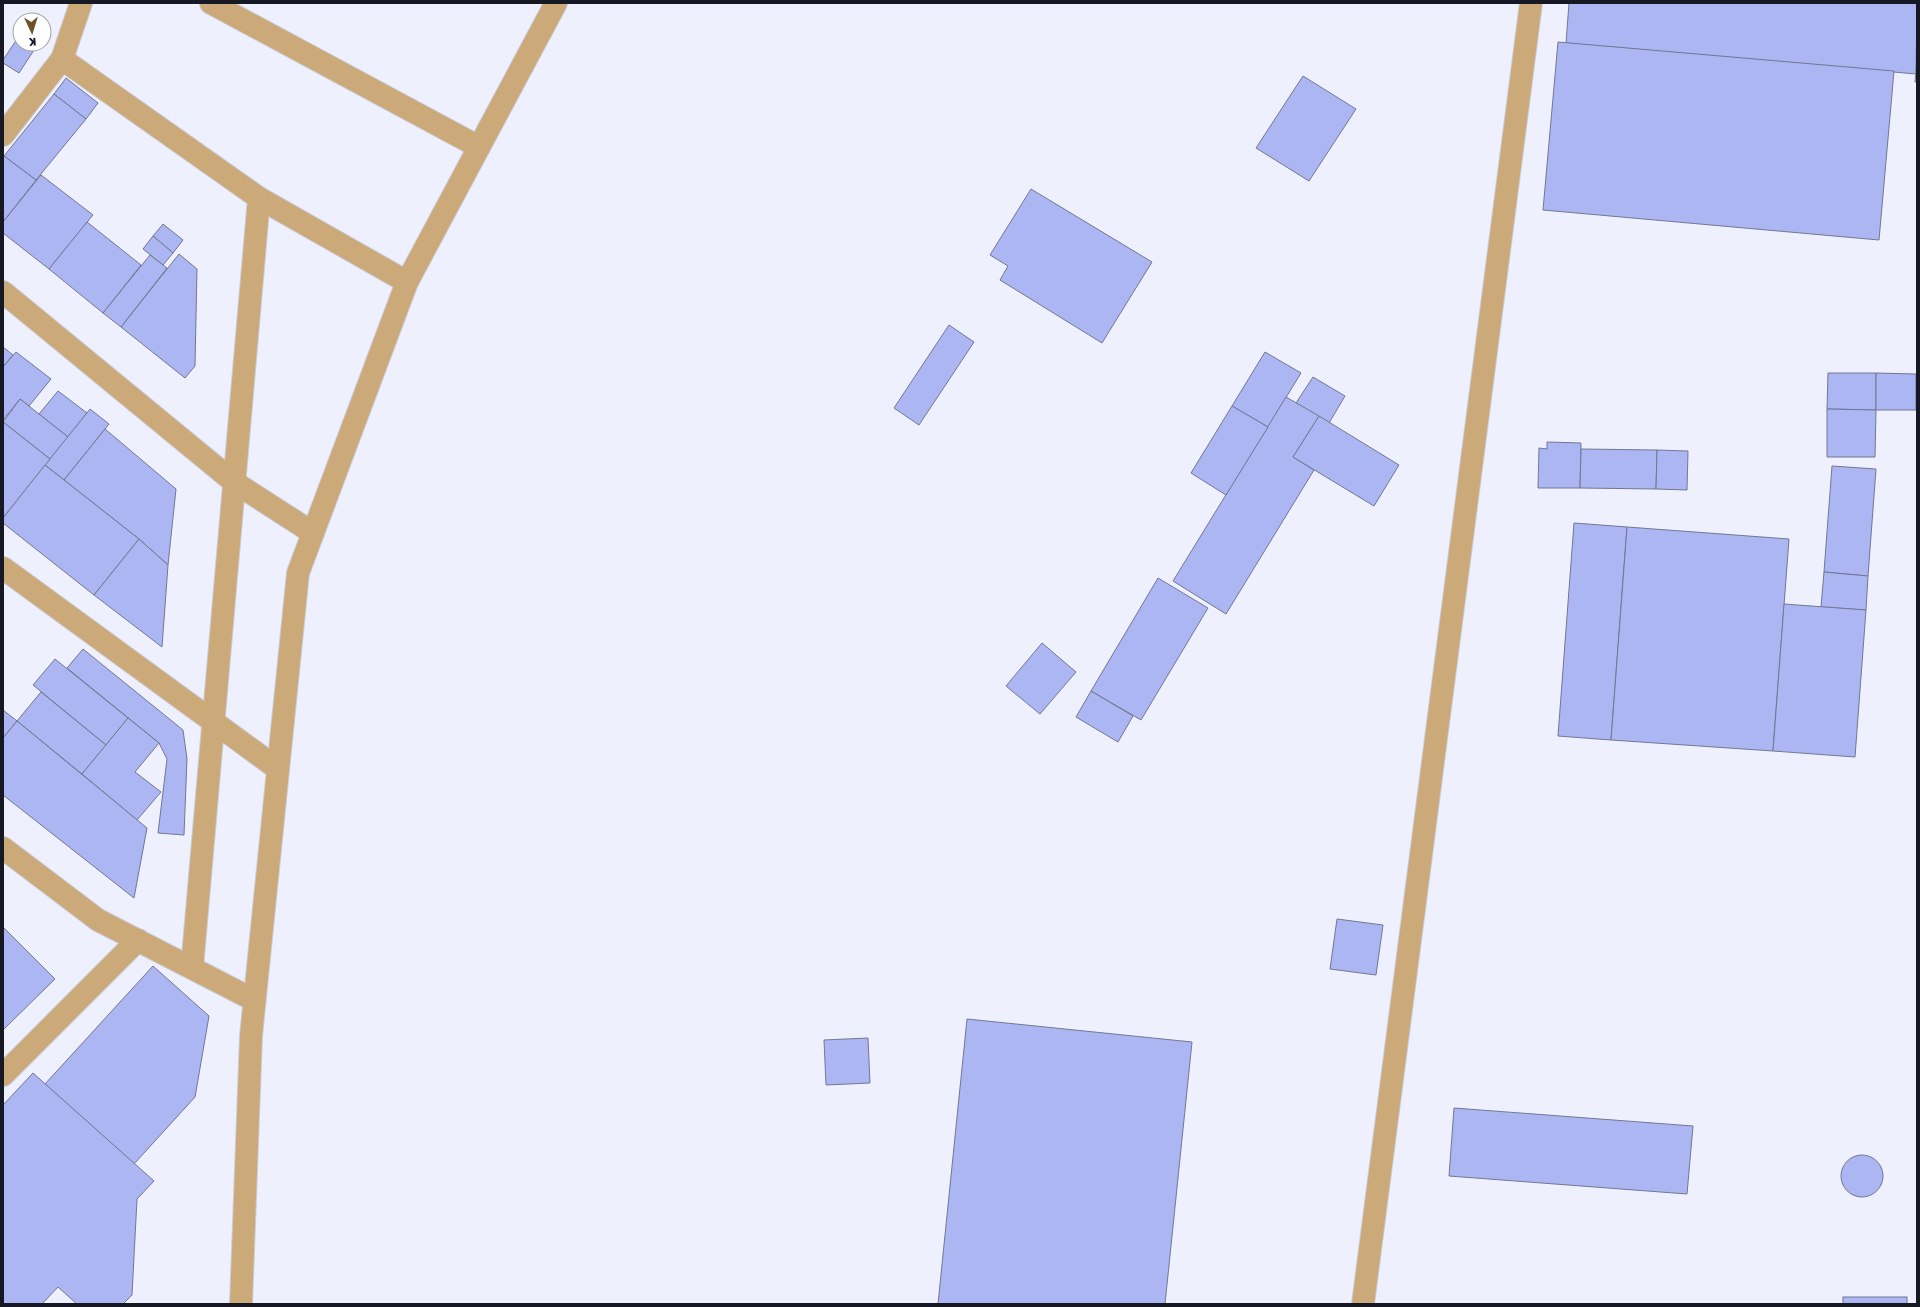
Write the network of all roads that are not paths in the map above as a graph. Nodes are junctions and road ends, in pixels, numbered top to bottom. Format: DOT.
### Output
graph roads {
  1 [pos="81,3"];
  2 [pos="211,3"];
  3 [pos="556,3"];
  4 [pos="1531,3"];
  5 [pos="62,59"];
  6 [pos="3,135"];
  7 [pos="479,147"];
  8 [pos="260,198"];
  9 [pos="407,282"];
  10 [pos="3,292"];
  11 [pos="234,482"];
  12 [pos="312,533"];
  13 [pos="3,568"];
  14 [pos="214,721"];
  15 [pos="278,768"];
  16 [pos="3,848"];
  17 [pos="138,940"];
  18 [pos="192,968"];
  19 [pos="254,1000"];
  20 [pos="3,1075"];
  21 [pos="241,1304"];
  22 [pos="1363,1304"];
  1 -- 5 [label="street"];
  2 -- 7 [label="street"];
  3 -- 7 [label="street"];
  4 -- 22 [label="street"];
  5 -- 6 [label="street"];
  5 -- 8 [label="street"];
  7 -- 9 [label="street"];
  8 -- 9 [label="street"];
  8 -- 11 [label="street"];
  9 -- 12 [label="street"];
  10 -- 11 [label="street"];
  11 -- 12 [label="street"];
  11 -- 14 [label="street"];
  12 -- 15 [label="street"];
  13 -- 14 [label="street"];
  14 -- 15 [label="street"];
  14 -- 18 [label="street"];
  15 -- 19 [label="street"];
  16 -- 17 [label="street"];
  17 -- 18 [label="street"];
  17 -- 20 [label="street"];
  18 -- 19 [label="street"];
  19 -- 21 [label="street"];
}
